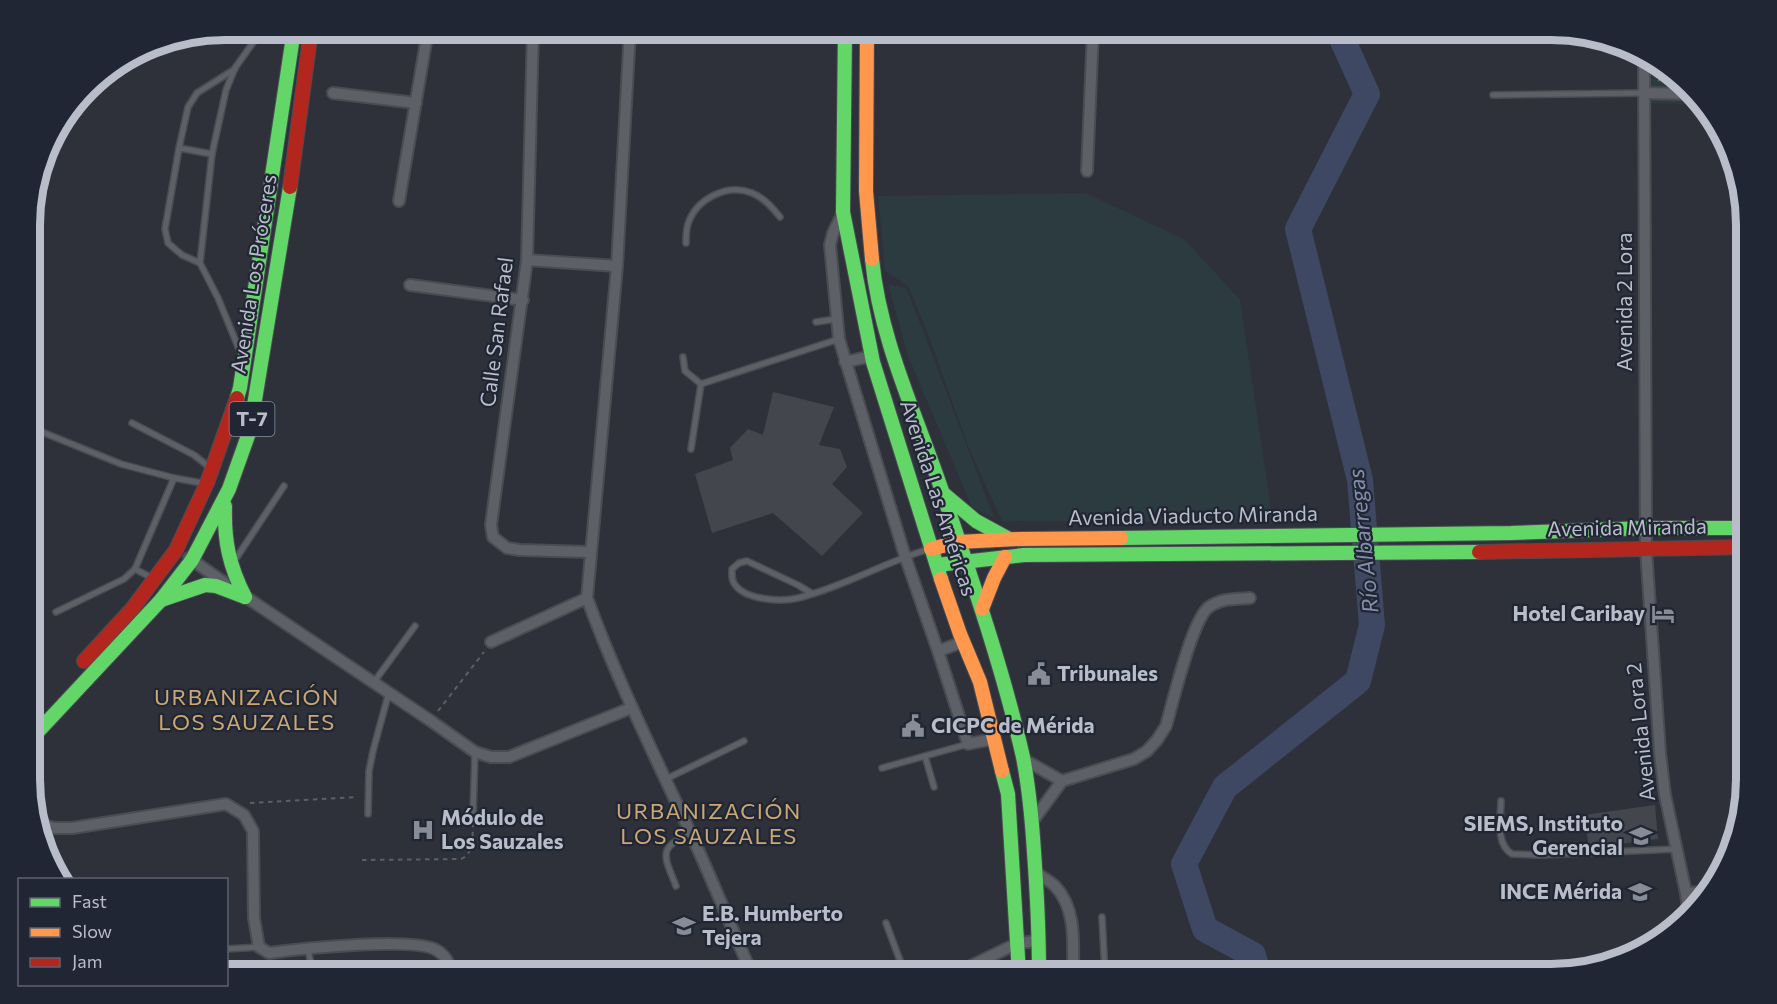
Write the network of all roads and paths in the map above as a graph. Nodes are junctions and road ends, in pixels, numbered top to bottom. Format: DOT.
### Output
graph roads {
  1 [pos="254,40"];
  2 [pos="293,40"];
  3 [pos="310,40"];
  4 [pos="426,40"];
  5 [pos="533,40"];
  6 [pos="629,40"];
  7 [pos="845,40"];
  8 [pos="867,40"];
  9 [pos="1093,40"];
  10 [pos="1644,65"];
  11 [pos="235,68"];
  12 [pos="333,93"];
  13 [pos="1643,93"];
  14 [pos="1682,94"];
  15 [pos="1493,95"];
  16 [pos="416,103"];
  17 [pos="179,148"];
  18 [pos="212,154"];
  19 [pos="1087,171"];
  20 [pos="399,201"];
  21 [pos="843,212"];
  22 [pos="780,217"];
  23 [pos="686,243"];
  24 [pos="527,260"];
  25 [pos="200,263"];
  26 [pos="617,266"];
  27 [pos="410,285"];
  28 [pos="523,300"];
  29 [pos="836,319"];
  30 [pos="816,322"];
  31 [pos="838,339"];
  32 [pos="872,356"];
  33 [pos="683,357"];
  34 [pos="845,362"];
  35 [pos="244,364"];
  36 [pos="701,384"];
  37 [pos="132,423"];
  38 [pos="40,431"];
  39 [pos="691,449"];
  40 [pos="212,469"];
  41 [pos="174,478"];
  42 [pos="207,483"];
  43 [pos="284,486"];
  44 [pos="943,493"];
  45 [pos="225,499"];
  46 [pos="1646,528"];
  47 [pos="1736,528"];
  48 [pos="1511,533"];
  49 [pos="1015,540"];
  50 [pos="958,542"];
  51 [pos="1736,547"];
  52 [pos="931,549"];
  53 [pos="1646,549"];
  54 [pos="176,550"];
  55 [pos="590,552"];
  56 [pos="1509,552"];
  57 [pos="905,556"];
  58 [pos="1005,557"];
  59 [pos="192,560"];
  60 [pos="966,561"];
  61 [pos="938,566"];
  62 [pos="231,567"];
  63 [pos="135,569"];
  64 [pos="155,580"];
  65 [pos="811,593"];
  66 [pos="245,597"];
  67 [pos="587,598"];
  68 [pos="1250,598"];
  69 [pos="161,600"];
  70 [pos="982,609"];
  71 [pos="56,612"];
  72 [pos="415,626"];
  73 [pos="491,642"];
  74 [pos="963,642"];
  75 [pos="938,651"];
  76 [pos="78,667"];
  77 [pos="374,682"];
  78 [pos="389,693"];
  79 [pos="631,708"];
  80 [pos="431,721"];
  81 [pos="40,729"];
  82 [pos="993,739"];
  83 [pos="744,741"];
  84 [pos="968,744"];
  85 [pos="475,752"];
  86 [pos="925,756"];
  87 [pos="1023,759"];
  88 [pos="882,768"];
  89 [pos="664,779"];
  90 [pos="1062,782"];
  91 [pos="934,786"];
  92 [pos="368,796"];
  93 [pos="1501,801"];
  94 [pos="250,803"];
  95 [pos="368,814"];
  96 [pos="473,814"];
  97 [pos="1032,822"];
  98 [pos="47,826"];
  99 [pos="690,833"];
  100 [pos="1677,849"];
  101 [pos="362,860"];
  102 [pos="1035,873"];
  103 [pos="676,886"];
  104 [pos="1697,892"];
  105 [pos="1686,893"];
  106 [pos="1687,903"];
  107 [pos="1102,918"];
  108 [pos="886,923"];
  109 [pos="1038,941"];
  110 [pos="1018,943"];
  111 [pos="259,947"];
  112 [pos="308,948"];
  113 [pos="228,949"];
  114 [pos="901,963"];
  115 [pos="977,963"];
  116 [pos="1019,963"];
  117 [pos="1039,963"];
  118 [pos="1073,963"];
  119 [pos="1104,963"];
  120 [pos="311,964"];
  121 [pos="449,964"];
  122 [pos="747,964"];
  1 -- 11 [label="lane"];
  2 -- 35 [label="main road, Avenida Los Próceres / T-7"];
  3 -- 45 [label="main road, Avenida Los Próceres / T-7"];
  4 -- 16 [label="street"];
  5 -- 24 [label="street, Calle San Rafael"];
  6 -- 26 [label="street"];
  7 -- 21 [label="main road, Avenida Las Américas"];
  8 -- 44 [label="main road, Avenida Las Américas"];
  9 -- 19 [label="street"];
  10 -- 13 [label="street, Avenida 2 Lora"];
  11 -- 17 [label="lane"];
  11 -- 18 [label="lane"];
  12 -- 16 [label="street"];
  13 -- 14 [label="street"];
  13 -- 15 [label="lane"];
  13 -- 46 [label="street, Avenida 2 Lora"];
  16 -- 20 [label="street"];
  17 -- 18 [label="lane"];
  17 -- 25 [label="lane"];
  18 -- 25 [label="lane"];
  21 -- 29 [label="street"];
  21 -- 32 [label="main road, Avenida Las Américas"];
  22 -- 23 [label="lane"];
  24 -- 26 [label="street"];
  24 -- 28 [label="street, Calle San Rafael"];
  25 -- 35 [label="lane"];
  26 -- 55 [label="street"];
  27 -- 28 [label="street"];
  28 -- 55 [label="street, Calle San Rafael"];
  29 -- 30 [label="lane"];
  29 -- 31 [label="street"];
  31 -- 34 [label="street"];
  31 -- 36 [label="lane"];
  32 -- 34 [label="street"];
  32 -- 52 [label="main road, Avenida Las Américas"];
  33 -- 36 [label="lane"];
  34 -- 57 [label="street"];
  35 -- 40 [label="main road, Avenida Los Próceres / T-7"];
  36 -- 39 [label="lane"];
  37 -- 40 [label="lane"];
  38 -- 41 [label="lane"];
  40 -- 42 [label="main road, Avenida Los Próceres / T-7"];
  41 -- 42 [label="lane"];
  41 -- 63 [label="lane"];
  42 -- 54 [label="main road, Avenida Los Próceres / T-7"];
  43 -- 62 [label="lane"];
  44 -- 49 [label="main road"];
  44 -- 50 [label="main road, Avenida Las Américas"];
  45 -- 59 [label="main road, Avenida Los Próceres / T-7"];
  45 -- 62 [label="main road, T-7"];
  46 -- 47 [label="main road, Avenida Miranda"];
  46 -- 48 [label="main road, Avenida Miranda"];
  46 -- 53 [label="street, Avenida 2 Lora"];
  48 -- 49 [label="main road, Avenida Viaducto Miranda"];
  49 -- 50 [label="main road"];
  50 -- 52 [label="main road"];
  50 -- 60 [label="main road, Avenida Las Américas"];
  51 -- 53 [label="main road, Avenida Miranda"];
  52 -- 57 [label="lane"];
  52 -- 61 [label="main road, Avenida Las Américas"];
  53 -- 56 [label="main road, Avenida Miranda"];
  53 -- 100 [label="street, Avenida Lora 2"];
  54 -- 59 [label="street"];
  54 -- 64 [label="main road, Avenida Los Próceres / T-7"];
  55 -- 67 [label="street"];
  56 -- 58 [label="main road, Avenida Viaducto Miranda"];
  57 -- 65 [label="lane"];
  57 -- 75 [label="street"];
  58 -- 60 [label="main road"];
  58 -- 70 [label="main road"];
  59 -- 66 [label="street"];
  59 -- 69 [label="main road, Avenida Los Próceres / T-7"];
  60 -- 61 [label="main road"];
  60 -- 70 [label="main road, Avenida Las Américas"];
  61 -- 74 [label="main road, Avenida Las Américas"];
  62 -- 66 [label="main road, T-7"];
  63 -- 64 [label="lane"];
  63 -- 71 [label="lane"];
  64 -- 76 [label="main road, Avenida Los Próceres / T-7"];
  65 -- 65 [label="lane"];
  66 -- 69 [label="main road"];
  66 -- 77 [label="street"];
  67 -- 73 [label="street"];
  67 -- 79 [label="street"];
  68 -- 90 [label="street"];
  69 -- 81 [label="main road, Avenida Los Próceres / T-7"];
  70 -- 87 [label="main road, Avenida Las Américas"];
  72 -- 77 [label="lane"];
  73 -- 80 [label="path"];
  74 -- 75 [label="street"];
  74 -- 82 [label="main road, Avenida Las Américas"];
  75 -- 84 [label="street"];
  77 -- 78 [label="street"];
  78 -- 80 [label="street"];
  78 -- 92 [label="lane"];
  79 -- 85 [label="street"];
  79 -- 89 [label="street"];
  80 -- 85 [label="street"];
  82 -- 84 [label="street"];
  82 -- 110 [label="main road, Avenida Las Américas"];
  83 -- 89 [label="lane"];
  84 -- 86 [label="lane"];
  85 -- 96 [label="lane"];
  86 -- 88 [label="lane"];
  86 -- 91 [label="lane"];
  87 -- 90 [label="street"];
  87 -- 97 [label="main road, Avenida Las Américas"];
  89 -- 99 [label="street"];
  90 -- 97 [label="street"];
  92 -- 94 [label="path"];
  92 -- 95 [label="lane"];
  93 -- 100 [label="lane"];
  96 -- 101 [label="path"];
  97 -- 102 [label="main road, Avenida Las Américas"];
  98 -- 111 [label="street"];
  99 -- 103 [label="lane"];
  99 -- 122 [label="street"];
  100 -- 105 [label="street, Avenida Lora 2"];
  102 -- 109 [label="main road, Avenida Las Américas"];
  102 -- 118 [label="street"];
  104 -- 105 [label="street"];
  105 -- 106 [label="street, Avenida Lora 2"];
  107 -- 119 [label="lane"];
  108 -- 114 [label="lane"];
  109 -- 110 [label="street"];
  109 -- 117 [label="main road, Avenida Las Américas"];
  110 -- 115 [label="street"];
  110 -- 116 [label="main road, Avenida Las Américas"];
  111 -- 112 [label="street"];
  111 -- 113 [label="lane"];
  112 -- 120 [label="lane"];
  112 -- 121 [label="street"];
}
